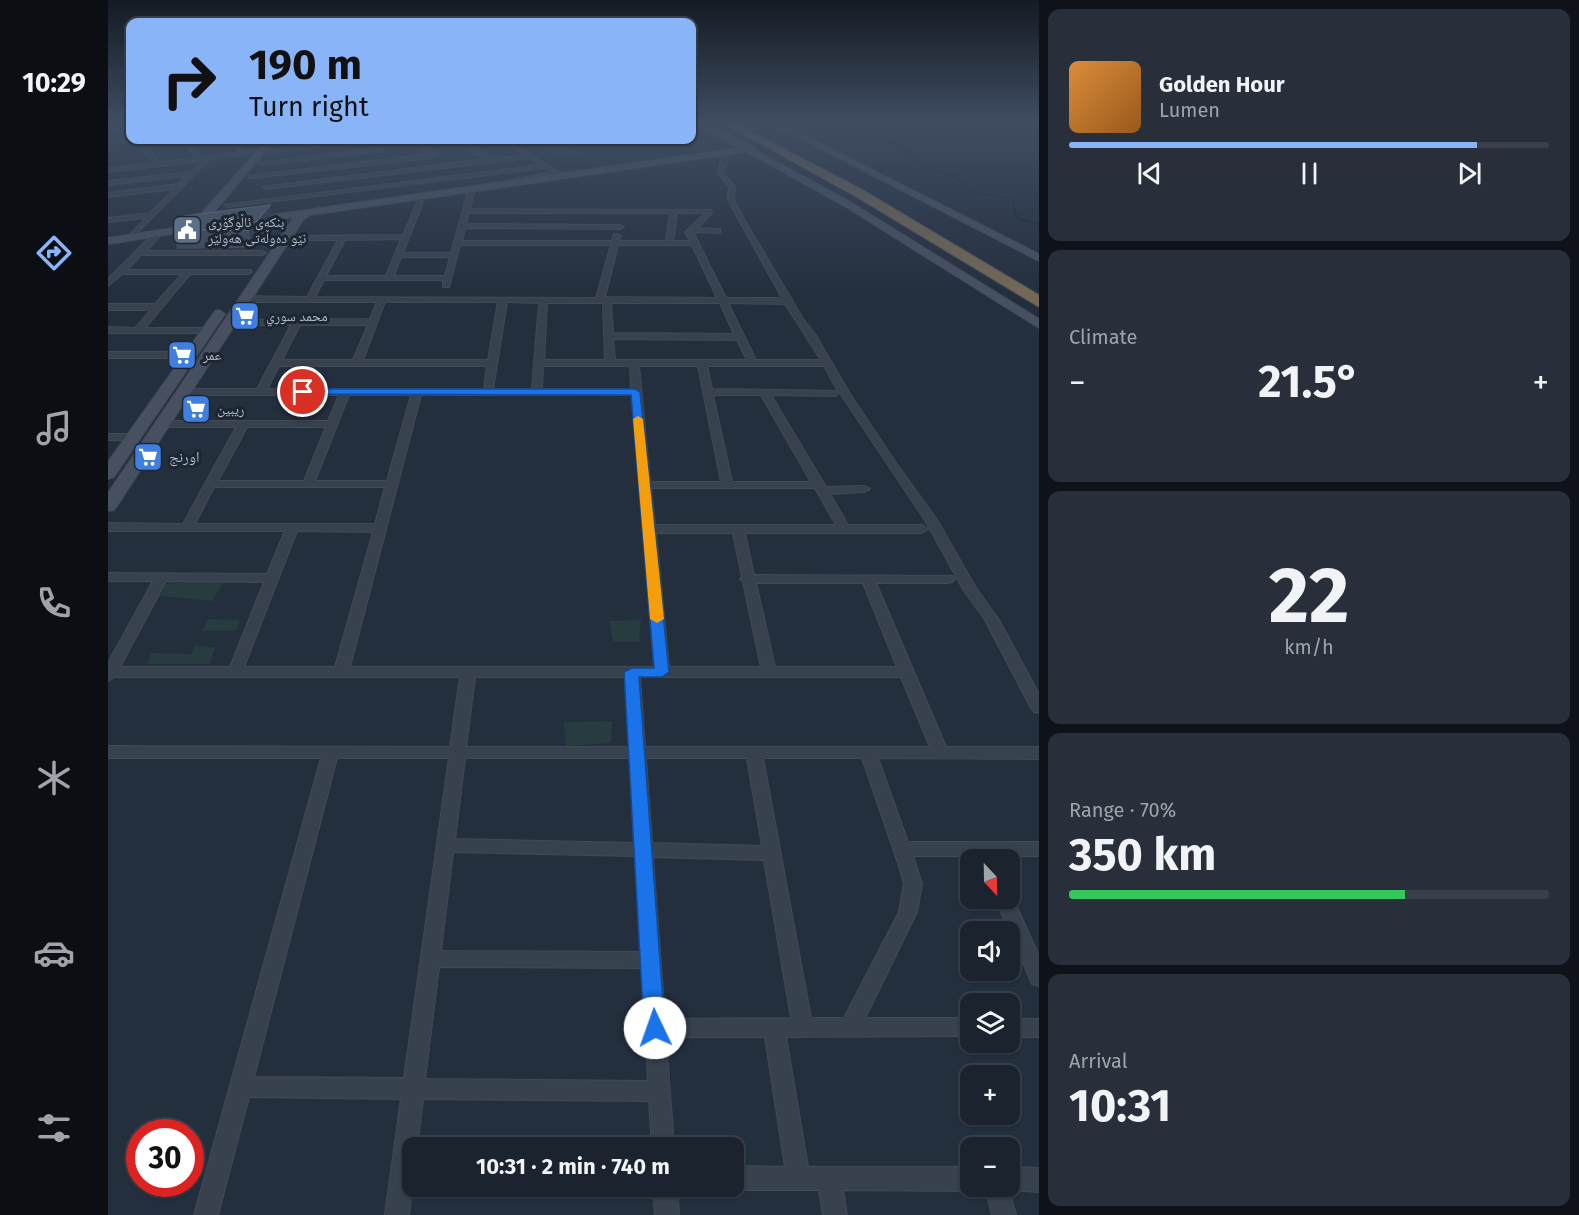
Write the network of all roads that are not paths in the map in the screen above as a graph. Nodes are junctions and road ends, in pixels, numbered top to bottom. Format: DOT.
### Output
graph roads {
  1 [pos="145,179"];
  2 [pos="188,179"];
  3 [pos="244,179"];
  4 [pos="251,179"];
  5 [pos="257,179"];
  6 [pos="335,179"];
  7 [pos="418,179"];
  8 [pos="448,179"];
  9 [pos="520,179"];
  10 [pos="537,179"];
  11 [pos="725,179"];
  12 [pos="803,179"];
  13 [pos="832,179"];
  14 [pos="854,179"];
  15 [pos="884,179"];
  16 [pos="422,182"];
  17 [pos="108,183"];
  18 [pos="181,186"];
  19 [pos="266,187"];
  20 [pos="472,188"];
  21 [pos="366,189"];
  22 [pos="108,195"];
  23 [pos="423,195"];
  24 [pos="376,199"];
  25 [pos="276,200"];
  26 [pos="352,204"];
  27 [pos="227,205"];
  28 [pos="674,210"];
  29 [pos="465,211"];
  30 [pos="623,211"];
  31 [pos="914,211"];
  32 [pos="152,215"];
  33 [pos="297,217"];
  34 [pos="270,218"];
  35 [pos="108,220"];
  36 [pos="209,222"];
  37 [pos="462,226"];
  38 [pos="620,226"];
  39 [pos="690,230"];
  40 [pos="717,231"];
  41 [pos="135,233"];
  42 [pos="158,234"];
  43 [pos="343,237"];
  44 [pos="405,237"];
  45 [pos="286,238"];
  46 [pos="108,239"];
  47 [pos="457,243"];
  48 [pos="615,243"];
  49 [pos="669,243"];
  50 [pos="694,243"];
  51 [pos="139,253"];
  52 [pos="262,253"];
  53 [pos="398,255"];
  54 [pos="454,255"];
  55 [pos="1039,258"];
  56 [pos="121,272"];
  57 [pos="188,272"];
  58 [pos="248,272"];
  59 [pos="322,278"];
  60 [pos="389,278"];
  61 [pos="448,278"];
  62 [pos="108,284"];
  63 [pos="310,299"];
  64 [pos="382,299"];
  65 [pos="442,299"];
  66 [pos="503,299"];
  67 [pos="543,299"];
  68 [pos="604,299"];
  69 [pos="722,299"];
  70 [pos="789,301"];
  71 [pos="1039,302"];
  72 [pos="242,304"];
  73 [pos="108,307"];
  74 [pos="158,307"];
  75 [pos="224,308"];
  76 [pos="374,321"];
  77 [pos="230,322"];
  78 [pos="297,322"];
  79 [pos="1039,324"];
  80 [pos="108,330"];
  81 [pos="138,330"];
  82 [pos="208,331"];
  83 [pos="608,336"];
  84 [pos="740,337"];
  85 [pos="113,355"];
  86 [pos="191,355"];
  87 [pos="275,363"];
  88 [pos="357,363"];
  89 [pos="493,363"];
  90 [pos="538,363"];
  91 [pos="610,363"];
  92 [pos="634,363"];
  93 [pos="753,363"];
  94 [pos="829,363"];
  95 [pos="702,364"];
  96 [pos="108,366"];
  97 [pos="183,392"];
  98 [pos="260,392"];
  99 [pos="345,392"];
  100 [pos="417,392"];
  101 [pos="488,392"];
  102 [pos="537,392"];
  103 [pos="635,392"];
  104 [pos="710,392"];
  105 [pos="765,393"];
  106 [pos="835,393"];
  107 [pos="162,424"];
  108 [pos="243,424"];
  109 [pos="332,424"];
  110 [pos="134,437"];
  111 [pos="108,438"];
  112 [pos="142,454"];
  113 [pos="122,455"];
  114 [pos="108,474"];
  115 [pos="211,484"];
  116 [pos="308,484"];
  117 [pos="392,484"];
  118 [pos="645,485"];
  119 [pos="727,485"];
  120 [pos="820,488"];
  121 [pos="864,489"];
  122 [pos="108,506"];
  123 [pos="108,527"];
  124 [pos="187,527"];
  125 [pos="292,528"];
  126 [pos="379,528"];
  127 [pos="649,530"];
  128 [pos="738,530"];
  129 [pos="844,530"];
  130 [pos="921,530"];
  131 [pos="108,577"];
  132 [pos="162,577"];
  133 [pos="272,578"];
  134 [pos="867,578"];
  135 [pos="747,579"];
  136 [pos="948,579"];
  137 [pos="235,672"];
  138 [pos="341,672"];
  139 [pos="468,672"];
  140 [pos="632,672"];
  141 [pos="662,672"];
  142 [pos="769,672"];
  143 [pos="905,672"];
  144 [pos="109,674"];
  145 [pos="1039,708"];
  146 [pos="108,753"];
  147 [pos="457,753"];
  148 [pos="638,753"];
  149 [pos="1039,753"];
  150 [pos="330,754"];
  151 [pos="754,754"];
  152 [pos="867,754"];
  153 [pos="940,754"];
  154 [pos="445,845"];
  155 [pos="903,849"];
  156 [pos="1039,849"];
  157 [pos="643,851"];
  158 [pos="1020,851"];
  159 [pos="770,853"];
  160 [pos="960,853"];
  161 [pos="1009,909"];
  162 [pos="430,959"];
  163 [pos="651,960"];
  164 [pos="1039,978"];
  165 [pos="850,1026"];
  166 [pos="960,1027"];
  167 [pos="655,1028"];
  168 [pos="774,1028"];
  169 [pos="803,1028"];
  170 [pos="1020,1028"];
  171 [pos="1039,1028"];
  172 [pos="240,1087"];
  173 [pos="413,1089"];
  174 [pos="659,1091"];
  175 [pos="662,1137"];
  176 [pos="744,1178"];
  177 [pos="798,1178"];
  178 [pos="828,1178"];
  179 [pos="960,1179"];
  180 [pos="1020,1179"];
  181 [pos="1039,1180"];
  182 [pos="666,1197"];
  183 [pos="999,1197"];
  184 [pos="206,1215"];
  185 [pos="397,1215"];
  186 [pos="667,1215"];
  187 [pos="835,1215"];
  188 [pos="1004,1215"];
  1 -- 17 [label="street"];
  2 -- 18 [label="street"];
  3 -- 36 [label="street"];
  4 -- 27 [label="street"];
  5 -- 19 [label="street"];
  6 -- 19 [label="street"];
  7 -- 16 [label="street"];
  8 -- 16 [label="street"];
  9 -- 10 [label="street"];
  9 -- 24 [label="street"];
  10 -- 20 [label="street"];
  11 -- 70 [label="street"];
  12 -- 79 [label="street"];
  13 -- 71 [label="highway"];
  14 -- 31 [label="highway"];
  15 -- 55 [label="street"];
  16 -- 21 [label="street"];
  18 -- 22 [label="street"];
  18 -- 32 [label="street"];
  19 -- 25 [label="street"];
  20 -- 23 [label="street"];
  20 -- 29 [label="street"];
  21 -- 24 [label="street"];
  21 -- 25 [label="street"];
  23 -- 26 [label="street"];
  23 -- 44 [label="street"];
  24 -- 26 [label="street"];
  25 -- 27 [label="street"];
  26 -- 33 [label="street"];
  26 -- 34 [label="street"];
  27 -- 36 [label="street"];
  28 -- 30 [label="street"];
  28 -- 39 [label="street"];
  28 -- 49 [label="street"];
  29 -- 30 [label="street"];
  29 -- 37 [label="street"];
  30 -- 38 [label="street"];
  32 -- 35 [label="street"];
  32 -- 41 [label="street"];
  33 -- 34 [label="street"];
  33 -- 34 [label="street"];
  33 -- 45 [label="street"];
  33 -- 52 [label="street"];
  36 -- 41 [label="street"];
  36 -- 42 [label="street"];
  37 -- 38 [label="street"];
  37 -- 47 [label="street"];
  38 -- 48 [label="street"];
  39 -- 40 [label="street"];
  39 -- 50 [label="street"];
  41 -- 46 [label="street"];
  42 -- 46 [label="street"];
  42 -- 51 [label="street"];
  43 -- 44 [label="street"];
  43 -- 45 [label="street"];
  43 -- 59 [label="street"];
  44 -- 53 [label="street"];
  45 -- 72 [label="street"];
  47 -- 48 [label="street"];
  47 -- 54 [label="street"];
  48 -- 49 [label="street"];
  48 -- 68 [label="street"];
  49 -- 50 [label="street"];
  50 -- 69 [label="street"];
  51 -- 52 [label="street"];
  51 -- 56 [label="street"];
  52 -- 58 [label="street"];
  53 -- 54 [label="street"];
  53 -- 60 [label="street"];
  54 -- 61 [label="street"];
  56 -- 57 [label="street"];
  56 -- 62 [label="street"];
  57 -- 58 [label="street"];
  57 -- 74 [label="street"];
  58 -- 75 [label="street"];
  59 -- 60 [label="street"];
  59 -- 63 [label="street"];
  60 -- 61 [label="street"];
  61 -- 65 [label="street"];
  63 -- 64 [label="street"];
  63 -- 72 [label="street"];
  64 -- 65 [label="street"];
  64 -- 76 [label="street"];
  65 -- 66 [label="street"];
  66 -- 67 [label="street"];
  66 -- 89 [label="street"];
  67 -- 68 [label="street"];
  67 -- 90 [label="street"];
  68 -- 69 [label="street"];
  68 -- 83 [label="street"];
  69 -- 70 [label="street"];
  69 -- 84 [label="street"];
  70 -- 94 [label="street"];
  72 -- 75 [label="street"];
  72 -- 77 [label="street"];
  73 -- 74 [label="street"];
  74 -- 81 [label="street"];
  75 -- 82 [label="street"];
  76 -- 78 [label="street"];
  76 -- 88 [label="street"];
  77 -- 78 [label="street"];
  77 -- 97 [label="street"];
  78 -- 87 [label="street"];
  80 -- 81 [label="street"];
  81 -- 82 [label="street"];
  82 -- 86 [label="street"];
  83 -- 84 [label="street"];
  83 -- 91 [label="street"];
  84 -- 93 [label="street"];
  85 -- 86 [label="street"];
  85 -- 96 [label="street"];
  86 -- 110 [label="street"];
  87 -- 88 [label="street"];
  87 -- 98 [label="street"];
  88 -- 89 [label="street"];
  89 -- 101 [label="street"];
  90 -- 91 [label="street"];
  90 -- 102 [label="street"];
  91 -- 92 [label="street"];
  92 -- 95 [label="street"];
  92 -- 103 [label="street"];
  93 -- 94 [label="street"];
  93 -- 95 [label="street"];
  94 -- 145 [label="street"];
  95 -- 104 [label="street"];
  97 -- 98 [label="street"];
  97 -- 107 [label="street"];
  98 -- 99 [label="street"];
  99 -- 100 [label="street"];
  99 -- 109 [label="street"];
  100 -- 101 [label="street"];
  100 -- 117 [label="street"];
  101 -- 102 [label="street"];
  102 -- 103 [label="street"];
  103 -- 118 [label="street"];
  104 -- 105 [label="street"];
  104 -- 119 [label="street"];
  105 -- 106 [label="street"];
  105 -- 120 [label="street"];
  107 -- 108 [label="street"];
  107 -- 112 [label="street"];
  108 -- 109 [label="street"];
  108 -- 115 [label="street"];
  109 -- 116 [label="street"];
  110 -- 111 [label="street"];
  110 -- 113 [label="street"];
  112 -- 113 [label="street"];
  112 -- 122 [label="street"];
  113 -- 114 [label="street"];
  115 -- 116 [label="street"];
  115 -- 124 [label="street"];
  116 -- 117 [label="street"];
  117 -- 126 [label="street"];
  118 -- 119 [label="street"];
  118 -- 127 [label="street"];
  119 -- 120 [label="street"];
  120 -- 121 [label="street"];
  120 -- 129 [label="street"];
  123 -- 124 [label="street"];
  124 -- 125 [label="street"];
  125 -- 126 [label="street"];
  125 -- 133 [label="street"];
  126 -- 138 [label="street"];
  127 -- 128 [label="street"];
  127 -- 141 [label="street"];
  128 -- 129 [label="street"];
  128 -- 135 [label="street"];
  129 -- 130 [label="street"];
  131 -- 132 [label="street"];
  132 -- 133 [label="street"];
  132 -- 144 [label="street"];
  133 -- 137 [label="street"];
  134 -- 135 [label="street"];
  134 -- 136 [label="street"];
  134 -- 143 [label="street"];
  135 -- 142 [label="street"];
  137 -- 138 [label="street"];
  137 -- 144 [label="street"];
  138 -- 139 [label="street"];
  139 -- 140 [label="street"];
  139 -- 147 [label="street"];
  140 -- 141 [label="street"];
  140 -- 148 [label="street"];
  141 -- 142 [label="street"];
  142 -- 143 [label="street"];
  143 -- 153 [label="street"];
  146 -- 150 [label="street"];
  147 -- 148 [label="street"];
  147 -- 150 [label="street"];
  147 -- 154 [label="street"];
  148 -- 151 [label="street"];
  148 -- 157 [label="street"];
  149 -- 153 [label="street"];
  150 -- 172 [label="street"];
  151 -- 152 [label="street"];
  151 -- 159 [label="street"];
  152 -- 153 [label="street"];
  152 -- 155 [label="street"];
  154 -- 157 [label="street"];
  154 -- 162 [label="street"];
  155 -- 160 [label="street"];
  155 -- 165 [label="street"];
  156 -- 158 [label="street"];
  157 -- 159 [label="street"];
  157 -- 163 [label="street"];
  159 -- 169 [label="street"];
  161 -- 164 [label="street"];
  162 -- 163 [label="street"];
  162 -- 173 [label="street"];
  163 -- 167 [label="street"];
  165 -- 166 [label="street"];
  165 -- 169 [label="street"];
  167 -- 168 [label="street"];
  167 -- 174 [label="street"];
  168 -- 169 [label="street"];
  168 -- 177 [label="street"];
  170 -- 171 [label="street"];
  172 -- 173 [label="street"];
  172 -- 184 [label="street"];
  173 -- 174 [label="street"];
  173 -- 185 [label="street"];
  174 -- 175 [label="street"];
  176 -- 177 [label="street"];
  177 -- 178 [label="street"];
  178 -- 179 [label="street"];
  178 -- 187 [label="street"];
  180 -- 181 [label="street"];
  182 -- 186 [label="street"];
  183 -- 188 [label="street"];
}
